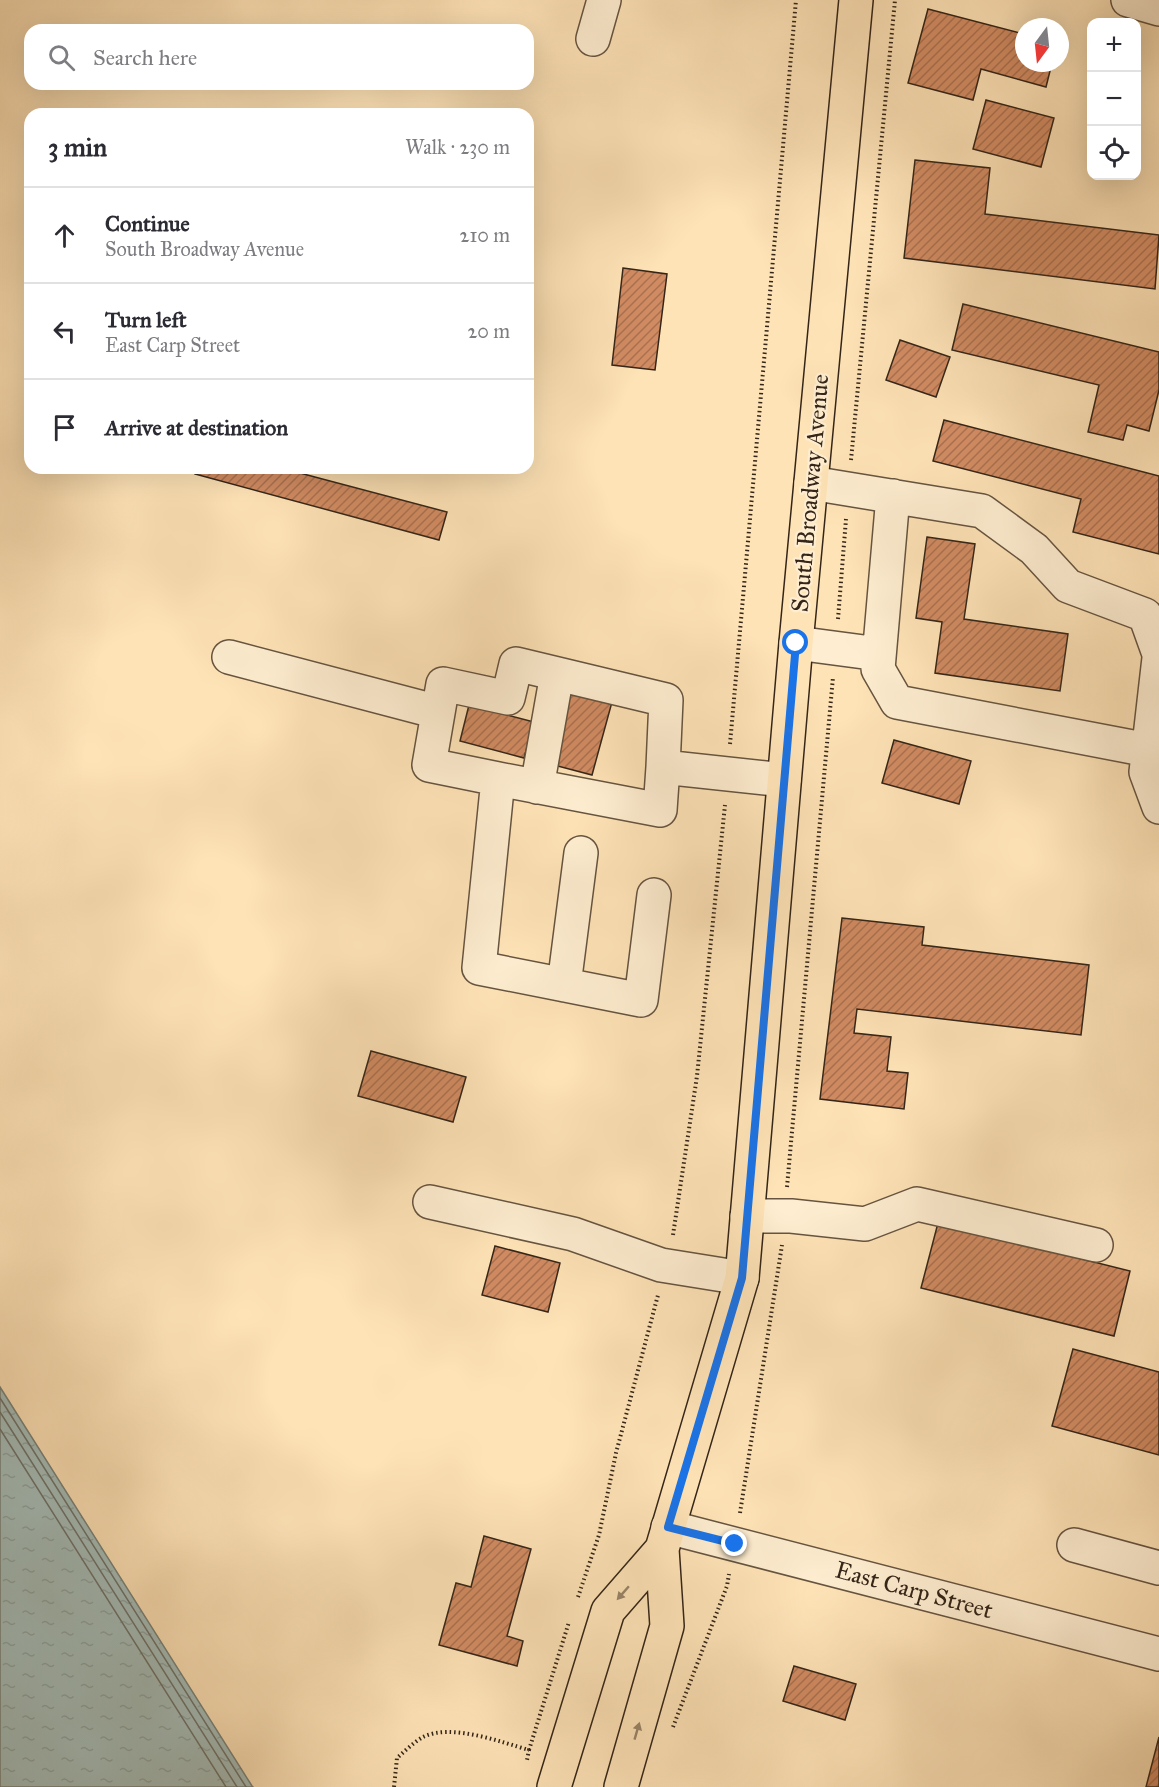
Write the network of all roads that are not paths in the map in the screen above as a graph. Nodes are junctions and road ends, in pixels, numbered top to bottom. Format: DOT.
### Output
graph roads {
  1 [pos="604,0"];
  2 [pos="855,0"];
  3 [pos="1128,0"];
  4 [pos="1159,9"];
  5 [pos="593,39"];
  6 [pos="811,483"];
  7 [pos="893,496"];
  8 [pos="796,643"];
  9 [pos="879,654"];
  10 [pos="1159,656"];
  11 [pos="229,657"];
  12 [pos="557,674"];
  13 [pos="438,712"];
  14 [pos="1148,750"];
  15 [pos="663,766"];
  16 [pos="498,779"];
  17 [pos="784,780"];
  18 [pos="537,787"];
  19 [pos="1159,807"];
  20 [pos="581,853"];
  21 [pos="654,895"];
  22 [pos="564,985"];
  23 [pos="430,1202"];
  24 [pos="747,1216"];
  25 [pos="1096,1245"];
  26 [pos="742,1278"];
  27 [pos="665,1538"];
  28 [pos="1074,1545"];
  29 [pos="1159,1568"];
  30 [pos="1159,1654"];
  31 [pos="554,1787"];
  32 [pos="621,1787"];
  1 -- 5 [label="street"];
  2 -- 6 [label="main road, South Broadway Avenue"];
  3 -- 4 [label="street"];
  6 -- 7 [label="street"];
  6 -- 8 [label="main road, South Broadway Avenue"];
  7 -- 9 [label="street"];
  7 -- 10 [label="street"];
  8 -- 9 [label="street"];
  8 -- 17 [label="main road, South Broadway Avenue"];
  9 -- 14 [label="street"];
  10 -- 14 [label="street"];
  11 -- 13 [label="street"];
  12 -- 13 [label="street"];
  12 -- 15 [label="street"];
  12 -- 18 [label="street"];
  13 -- 16 [label="street"];
  14 -- 19 [label="street"];
  15 -- 17 [label="street"];
  15 -- 18 [label="street"];
  16 -- 18 [label="street"];
  16 -- 22 [label="street"];
  17 -- 24 [label="main road, South Broadway Avenue"];
  20 -- 22 [label="street"];
  21 -- 22 [label="street"];
  23 -- 26 [label="street"];
  24 -- 25 [label="street"];
  24 -- 26 [label="main road, South Broadway Avenue"];
  26 -- 27 [label="main road, South Broadway Avenue"];
  27 -- 30 [label="street, East Carp Street"];
  27 -- 31 [label="main road, South Broadway Avenue, one-way"];
  32 -- 27 [label="main road, South Broadway Avenue, one-way"];
  28 -- 29 [label="street"];
}
